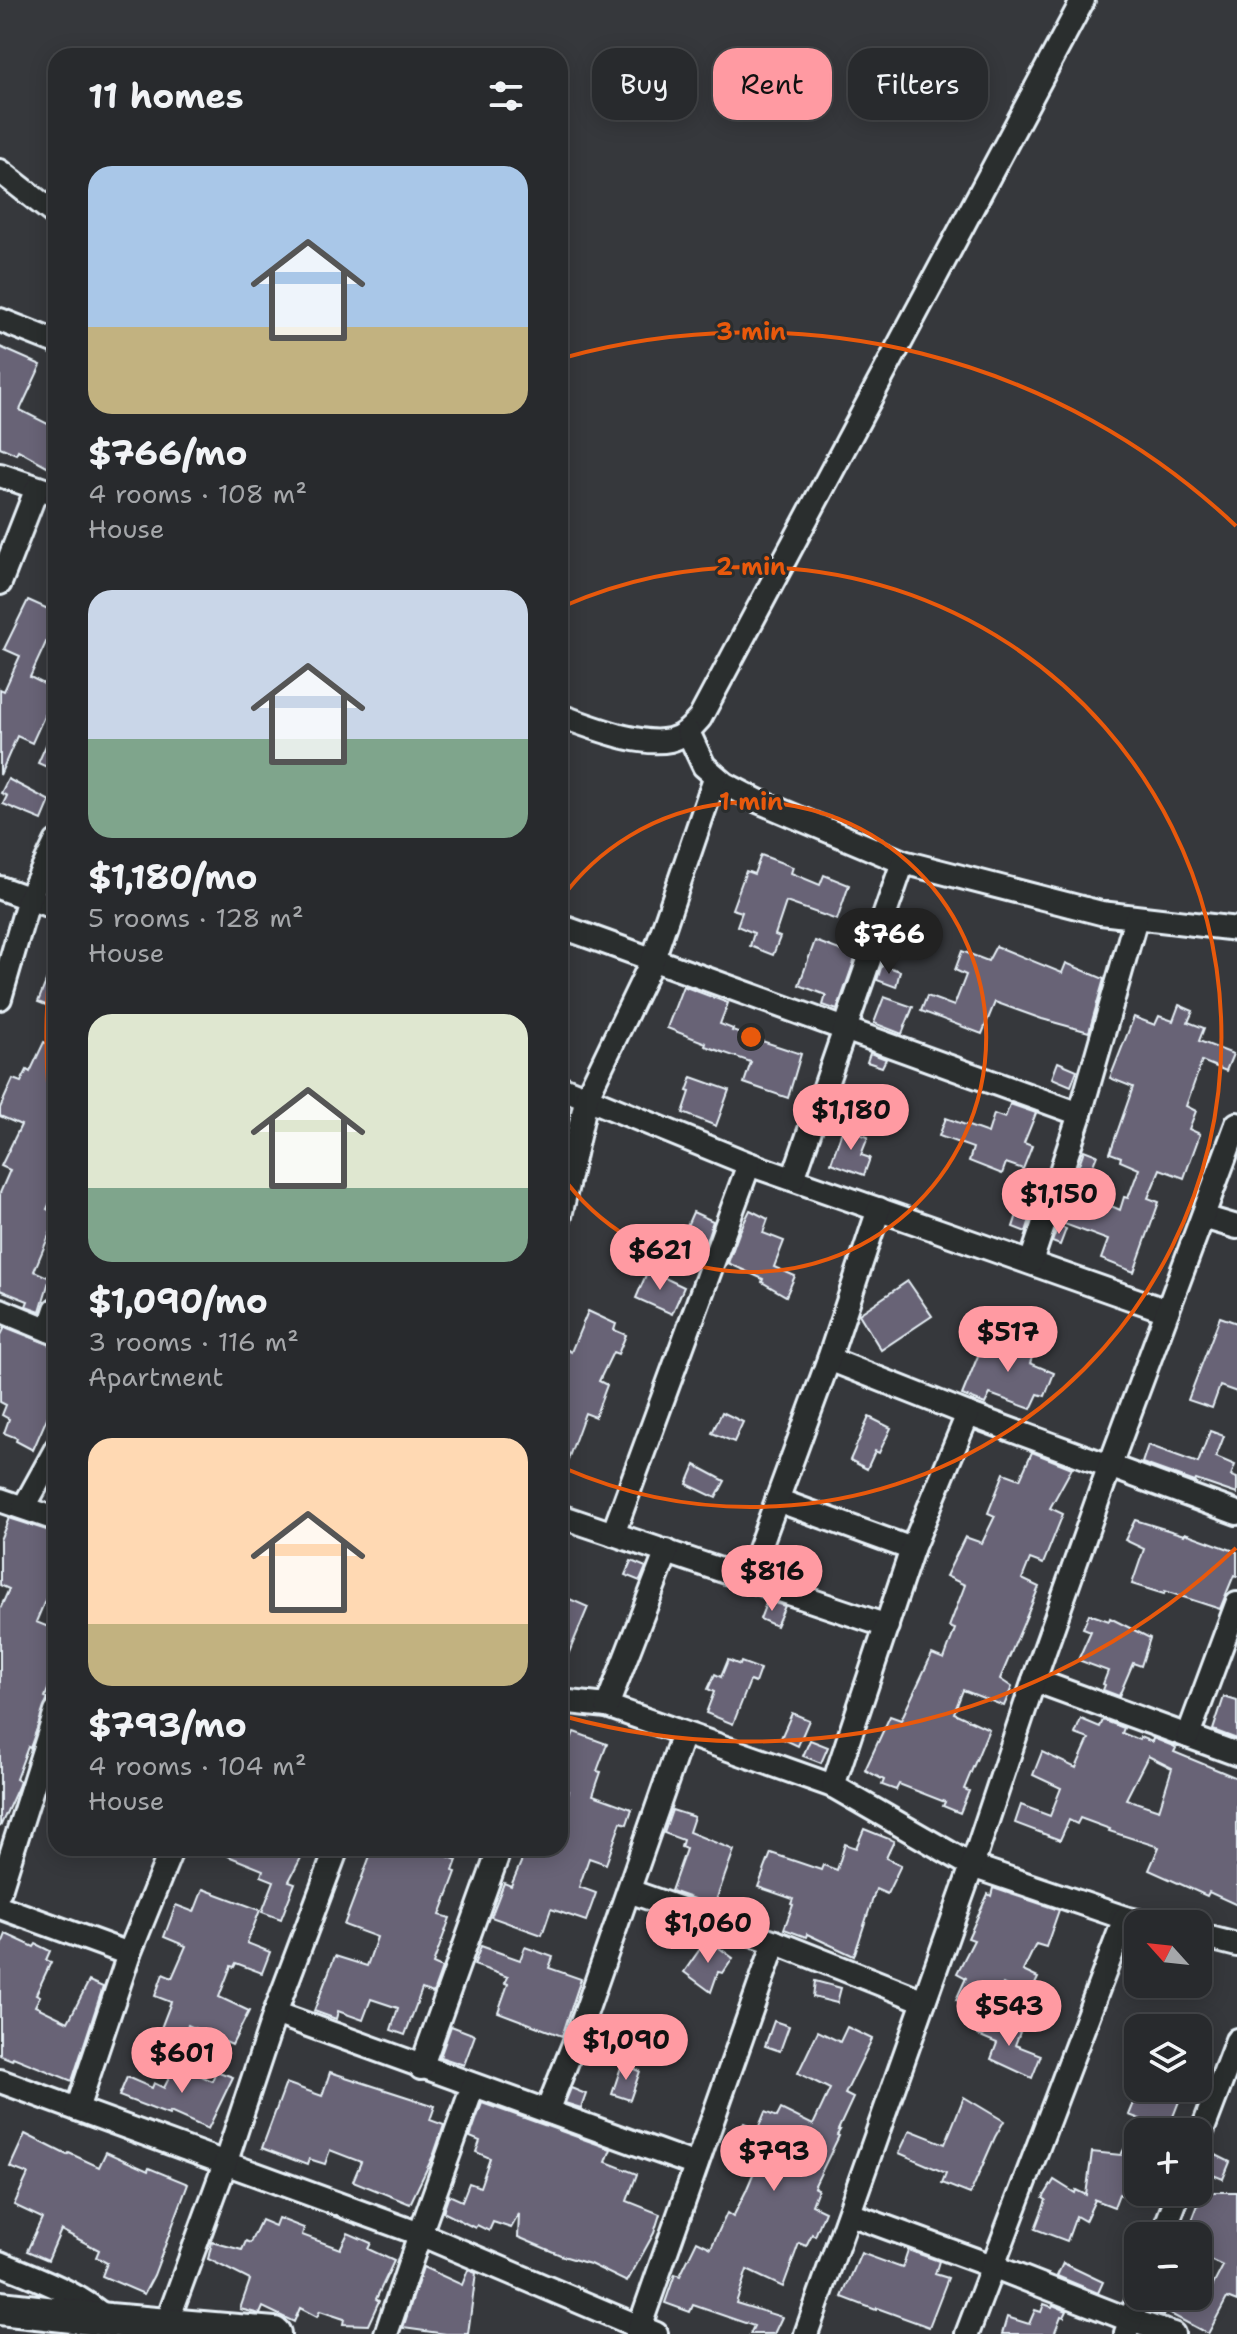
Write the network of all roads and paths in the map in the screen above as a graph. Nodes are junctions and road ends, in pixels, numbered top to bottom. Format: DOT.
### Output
graph roads {
  1 [pos="1083,0"];
  2 [pos="0,171"];
  3 [pos="48,209"];
  4 [pos="0,320"];
  5 [pos="48,339"];
  6 [pos="0,475"];
  7 [pos="47,491"];
  8 [pos="0,583"];
  9 [pos="568,718"];
  10 [pos="688,732"];
  11 [pos="715,778"];
  12 [pos="48,859"];
  13 [pos="903,862"];
  14 [pos="0,888"];
  15 [pos="29,898"];
  16 [pos="48,905"];
  17 [pos="1136,918"];
  18 [pos="568,929"];
  19 [pos="1237,929"];
  20 [pos="653,959"];
  21 [pos="0,998"];
  22 [pos="846,1030"];
  23 [pos="568,1090"];
  24 [pos="587,1096"];
  25 [pos="1080,1114"];
  26 [pos="1237,1124"];
  27 [pos="749,1164"];
  28 [pos="793,1179"];
  29 [pos="568,1180"];
  30 [pos="879,1209"];
  31 [pos="1203,1217"];
  32 [pos="1237,1227"];
  33 [pos="1031,1262"];
  34 [pos="0,1310"];
  35 [pos="1167,1311"];
  36 [pos="48,1322"];
  37 [pos="829,1359"];
  38 [pos="968,1414"];
  39 [pos="48,1464"];
  40 [pos="1110,1465"];
  41 [pos="0,1500"];
  42 [pos="777,1500"];
  43 [pos="24,1507"];
  44 [pos="1237,1513"];
  45 [pos="48,1516"];
  46 [pos="568,1519"];
  47 [pos="613,1534"];
  48 [pos="912,1549"];
  49 [pos="667,1551"];
  50 [pos="748,1579"];
  51 [pos="1237,1604"];
  52 [pos="887,1626"];
  53 [pos="1034,1680"];
  54 [pos="568,1702"];
  55 [pos="607,1706"];
  56 [pos="683,1734"];
  57 [pos="1188,1736"];
  58 [pos="48,1737"];
  59 [pos="1237,1754"];
  60 [pos="833,1786"];
  61 [pos="169,1856"];
  62 [pos="334,1856"];
  63 [pos="497,1856"];
  64 [pos="972,1866"];
  65 [pos="0,1890"];
  66 [pos="629,1891"];
  67 [pos="0,1907"];
  68 [pos="1124,1918"];
  69 [pos="1124,1921"];
  70 [pos="1212,1939"];
  71 [pos="775,1942"];
  72 [pos="1237,1945"];
  73 [pos="129,1954"];
  74 [pos="924,2001"];
  75 [pos="275,2013"];
  76 [pos="1237,2040"];
  77 [pos="421,2068"];
  78 [pos="0,2081"];
  79 [pos="473,2086"];
  80 [pos="77,2109"];
  81 [pos="547,2111"];
  82 [pos="1207,2118"];
  83 [pos="225,2164"];
  84 [pos="696,2165"];
  85 [pos="850,2214"];
  86 [pos="420,2234"];
  87 [pos="0,2263"];
  88 [pos="992,2266"];
  89 [pos="0,2308"];
  90 [pos="109,2320"];
  91 [pos="166,2325"];
  92 [pos="1128,2327"];
  93 [pos="201,2331"];
  94 [pos="644,2332"];
  95 [pos="274,2334"];
  96 [pos="386,2334"];
  97 [pos="806,2334"];
  98 [pos="967,2334"];
  99 [pos="1173,2334"];
  1 -- 10 [label="street"];
  2 -- 3 [label="street"];
  4 -- 5 [label="street"];
  6 -- 7 [label="street"];
  7 -- 8 [label="street"];
  9 -- 10 [label="street"];
  10 -- 11 [label="street"];
  11 -- 13 [label="street"];
  11 -- 20 [label="street"];
  12 -- 15 [label="street"];
  13 -- 17 [label="street"];
  13 -- 22 [label="street"];
  14 -- 15 [label="street"];
  15 -- 16 [label="street"];
  15 -- 21 [label="street"];
  17 -- 19 [label="street"];
  17 -- 25 [label="street"];
  18 -- 20 [label="street"];
  20 -- 22 [label="street"];
  20 -- 24 [label="street"];
  22 -- 25 [label="street"];
  22 -- 28 [label="street"];
  23 -- 24 [label="street"];
  24 -- 27 [label="street"];
  24 -- 29 [label="street"];
  25 -- 33 [label="street"];
  26 -- 31 [label="street"];
  27 -- 28 [label="street"];
  27 -- 47 [label="street"];
  28 -- 30 [label="street"];
  30 -- 33 [label="street"];
  30 -- 37 [label="street"];
  31 -- 32 [label="street"];
  31 -- 35 [label="street"];
  33 -- 35 [label="street"];
  34 -- 36 [label="street"];
  35 -- 40 [label="street"];
  37 -- 38 [label="street"];
  37 -- 42 [label="street"];
  38 -- 40 [label="street"];
  38 -- 48 [label="street"];
  39 -- 43 [label="street"];
  40 -- 44 [label="street"];
  40 -- 53 [label="street"];
  41 -- 43 [label="street"];
  42 -- 48 [label="street"];
  42 -- 50 [label="street"];
  43 -- 45 [label="street"];
  46 -- 47 [label="street"];
  47 -- 49 [label="street"];
  48 -- 52 [label="street"];
  49 -- 50 [label="street"];
  49 -- 55 [label="street"];
  50 -- 52 [label="street"];
  51 -- 57 [label="street"];
  52 -- 60 [label="street"];
  53 -- 57 [label="street"];
  53 -- 64 [label="street"];
  54 -- 55 [label="street"];
  55 -- 56 [label="street"];
  56 -- 60 [label="street"];
  56 -- 66 [label="street"];
  57 -- 59 [label="street"];
  58 -- 65 [label="street"];
  60 -- 64 [label="street"];
  61 -- 73 [label="street"];
  62 -- 75 [label="street"];
  63 -- 77 [label="street"];
  64 -- 68 [label="street"];
  64 -- 74 [label="street"];
  66 -- 71 [label="street"];
  66 -- 81 [label="street"];
  67 -- 73 [label="street"];
  69 -- 88 [label="street"];
  70 -- 72 [label="street"];
  71 -- 74 [label="street"];
  71 -- 84 [label="street"];
  73 -- 80 [label="street"];
  74 -- 85 [label="street"];
  75 -- 77 [label="street"];
  75 -- 83 [label="street"];
  76 -- 82 [label="street"];
  77 -- 79 [label="street"];
  78 -- 80 [label="street"];
  79 -- 81 [label="street"];
  79 -- 86 [label="street"];
  80 -- 83 [label="street"];
  81 -- 84 [label="street"];
  83 -- 86 [label="street"];
  83 -- 91 [label="street"];
  84 -- 94 [label="street"];
  85 -- 88 [label="street"];
  85 -- 97 [label="street"];
  86 -- 94 [label="street"];
  86 -- 96 [label="street"];
  87 -- 90 [label="street"];
  88 -- 92 [label="street"];
  88 -- 98 [label="street"];
  89 -- 90 [label="main road"];
  90 -- 91 [label="main road"];
  91 -- 93 [label="main road"];
  92 -- 99 [label="street"];
  93 -- 95 [label="main road"];
}
